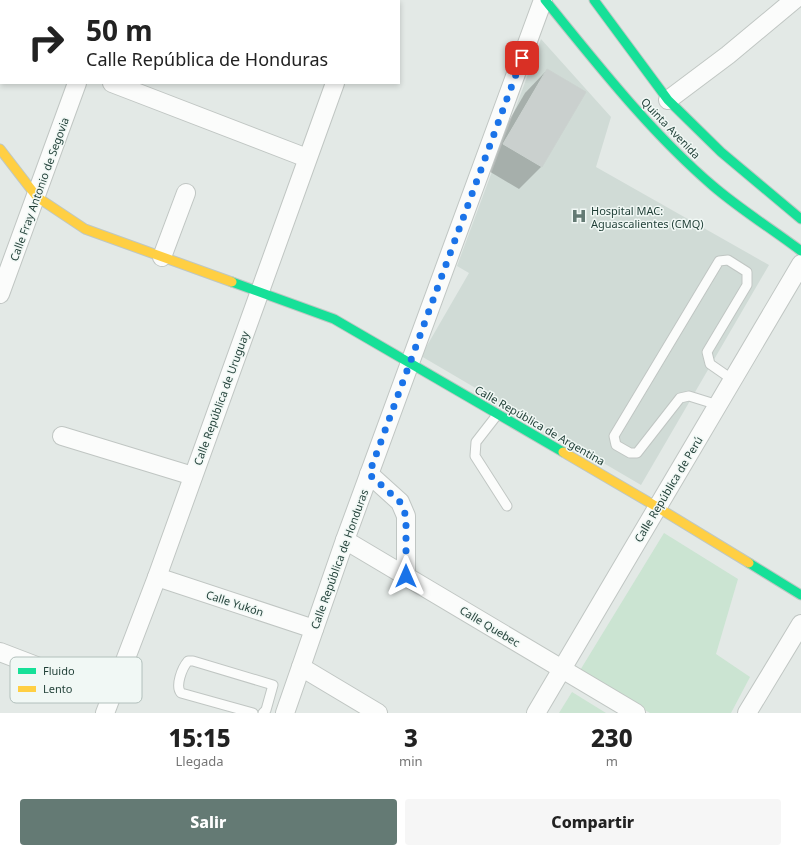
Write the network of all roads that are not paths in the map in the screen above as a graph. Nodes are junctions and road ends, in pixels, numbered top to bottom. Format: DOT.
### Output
graph roads {
  1 [pos="544,0"];
  2 [pos="594,0"];
  3 [pos="794,0"];
  4 [pos="78,84"];
  5 [pos="115,84"];
  6 [pos="335,84"];
  7 [pos="668,100"];
  8 [pos="0,148"];
  9 [pos="307,158"];
  10 [pos="186,193"];
  11 [pos="37,197"];
  12 [pos="801,219"];
  13 [pos="801,251"];
  14 [pos="162,257"];
  15 [pos="801,264"];
  16 [pos="259,291"];
  17 [pos="0,294"];
  18 [pos="410,362"];
  19 [pos="732,380"];
  20 [pos="718,405"];
  21 [pos="497,415"];
  22 [pos="62,436"];
  23 [pos="369,474"];
  24 [pos="193,476"];
  25 [pos="507,506"];
  26 [pos="657,507"];
  27 [pos="345,540"];
  28 [pos="406,576"];
  29 [pos="157,577"];
  30 [pos="801,595"];
  31 [pos="801,624"];
  32 [pos="314,629"];
  33 [pos="0,652"];
  34 [pos="13,657"];
  35 [pos="126,657"];
  36 [pos="301,667"];
  37 [pos="562,669"];
  38 [pos="273,685"];
  39 [pos="292,690"];
  40 [pos="109,703"];
  41 [pos="105,713"];
  42 [pos="253,713"];
  43 [pos="264,713"];
  44 [pos="285,713"];
  45 [pos="378,713"];
  46 [pos="536,713"];
  47 [pos="636,713"];
  48 [pos="747,713"];
  1 -- 13 [label="street, Quinta Avenida"];
  1 -- 18 [label="street, Calle República de Honduras"];
  2 -- 7 [label="street, Quinta Avenida"];
  3 -- 7 [label="street"];
  4 -- 11 [label="street, Calle Fray Antonio de Segovia"];
  5 -- 9 [label="street"];
  6 -- 9 [label="street, Calle República de Uruguay"];
  7 -- 12 [label="street, Quinta Avenida"];
  8 -- 11 [label="street, Calle República de Argentina"];
  9 -- 16 [label="street, Calle República de Uruguay"];
  10 -- 14 [label="street"];
  11 -- 14 [label="street, Calle República de Argentina"];
  11 -- 17 [label="street, Calle Fray Antonio de Segovia"];
  14 -- 16 [label="street, Calle República de Argentina"];
  15 -- 19 [label="street, Calle República de Perú"];
  16 -- 18 [label="street, Calle República de Argentina"];
  16 -- 24 [label="street, Calle República de Uruguay"];
  18 -- 21 [label="street, Calle República de Argentina"];
  18 -- 23 [label="street, Calle República de Honduras"];
  19 -- 20 [label="street, Calle República de Perú"];
  19 -- 20 [label="lane"];
  20 -- 26 [label="street, Calle República de Perú"];
  21 -- 25 [label="lane"];
  21 -- 26 [label="street, Calle República de Argentina"];
  22 -- 24 [label="street"];
  23 -- 27 [label="street, Calle República de Honduras"];
  23 -- 28 [label="street"];
  24 -- 29 [label="street, Calle República de Uruguay"];
  26 -- 30 [label="street, Calle República de Argentina"];
  26 -- 37 [label="street, Calle República de Perú"];
  27 -- 28 [label="street, Calle Quebec"];
  27 -- 32 [label="street, Calle República de Honduras"];
  28 -- 37 [label="street, Calle Quebec"];
  29 -- 32 [label="street, Calle Yukón"];
  29 -- 35 [label="street, Calle República de Uruguay"];
  31 -- 48 [label="street"];
  32 -- 36 [label="street, Calle República de Honduras"];
  33 -- 34 [label="street"];
  36 -- 39 [label="street, Calle República de Honduras"];
  36 -- 45 [label="street"];
  37 -- 46 [label="street, Calle República de Perú"];
  37 -- 47 [label="street, Calle Quebec"];
  38 -- 39 [label="lane"];
  38 -- 42 [label="lane"];
  38 -- 43 [label="lane"];
  39 -- 44 [label="street, Calle República de Honduras"];
  40 -- 41 [label="street, Calle República de Uruguay"];
}
